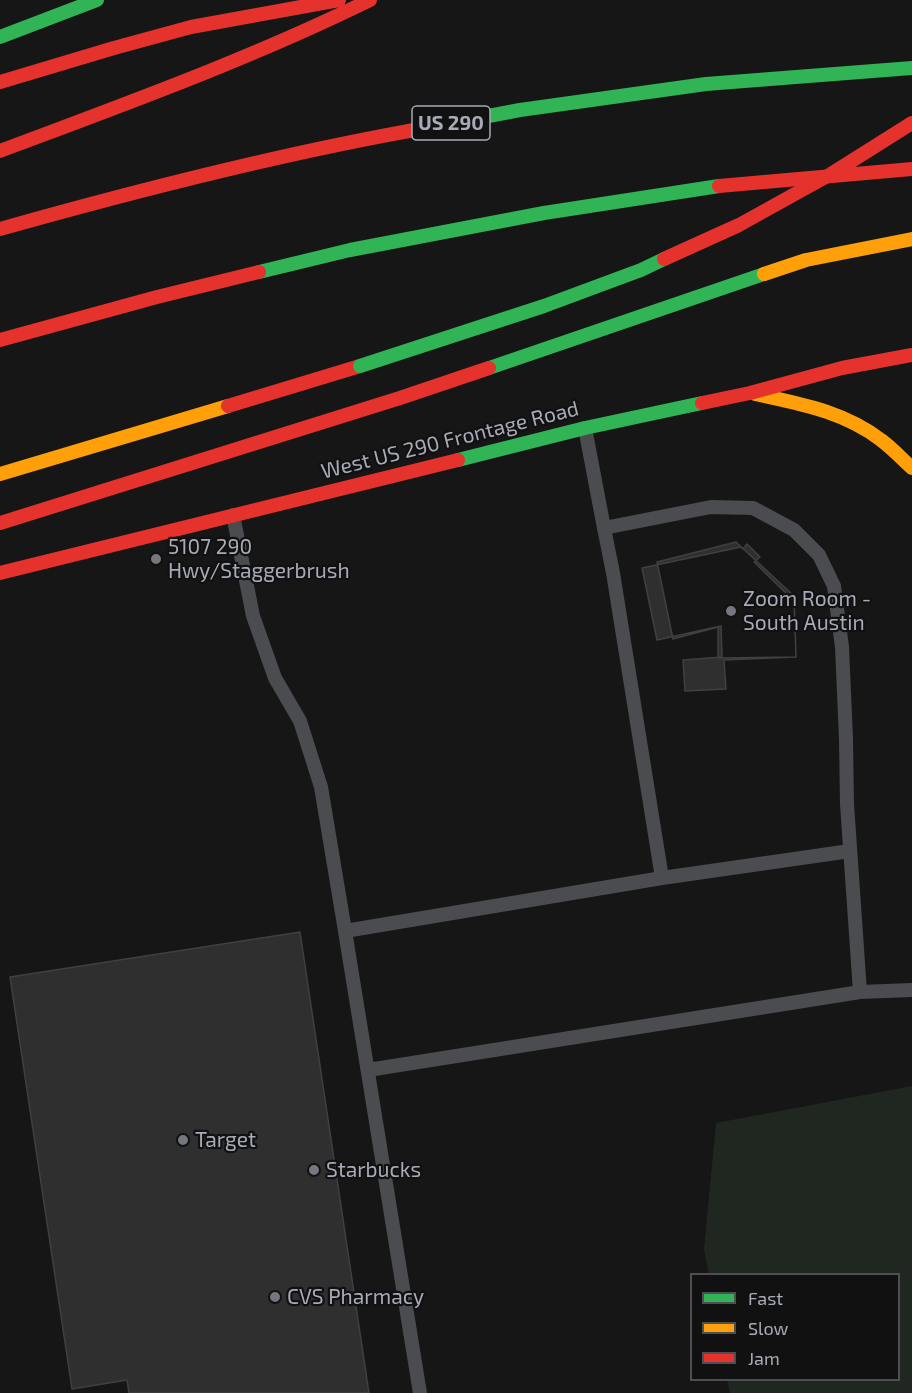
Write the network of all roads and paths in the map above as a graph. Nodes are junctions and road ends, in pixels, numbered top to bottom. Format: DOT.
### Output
graph roads {
  1 [pos="97,0"];
  2 [pos="339,0"];
  3 [pos="370,0"];
  4 [pos="0,37"];
  5 [pos="912,68"];
  6 [pos="0,82"];
  7 [pos="912,123"];
  8 [pos="0,151"];
  9 [pos="912,169"];
  10 [pos="0,229"];
  11 [pos="912,239"];
  12 [pos="0,340"];
  13 [pos="912,355"];
  14 [pos="750,393"];
  15 [pos="585,428"];
  16 [pos="912,468"];
  17 [pos="0,474"];
  18 [pos="233,515"];
  19 [pos="0,523"];
  20 [pos="604,528"];
  21 [pos="0,573"];
  22 [pos="850,851"];
  23 [pos="662,878"];
  24 [pos="345,931"];
  25 [pos="912,990"];
  26 [pos="860,992"];
  27 [pos="368,1070"];
  28 [pos="420,1393"];
  1 -- 4 [label="main road"];
  2 -- 6 [label="main road"];
  3 -- 8 [label="main road"];
  5 -- 10 [label="main road, US 290"];
  7 -- 17 [label="main road, bridge"];
  9 -- 12 [label="main road"];
  11 -- 19 [label="main road"];
  13 -- 14 [label="main road, West US 290 Frontage Road"];
  14 -- 15 [label="main road, West US 290 Frontage Road"];
  14 -- 16 [label="main road"];
  15 -- 18 [label="main road, West US 290 Frontage Road"];
  15 -- 20 [label="lane"];
  18 -- 21 [label="main road, West US 290 Frontage Road"];
  18 -- 24 [label="lane"];
  20 -- 22 [label="lane"];
  20 -- 23 [label="lane"];
  22 -- 23 [label="lane"];
  22 -- 26 [label="lane"];
  23 -- 24 [label="lane"];
  24 -- 27 [label="lane"];
  25 -- 26 [label="lane"];
  26 -- 27 [label="lane"];
  27 -- 28 [label="lane"];
}
